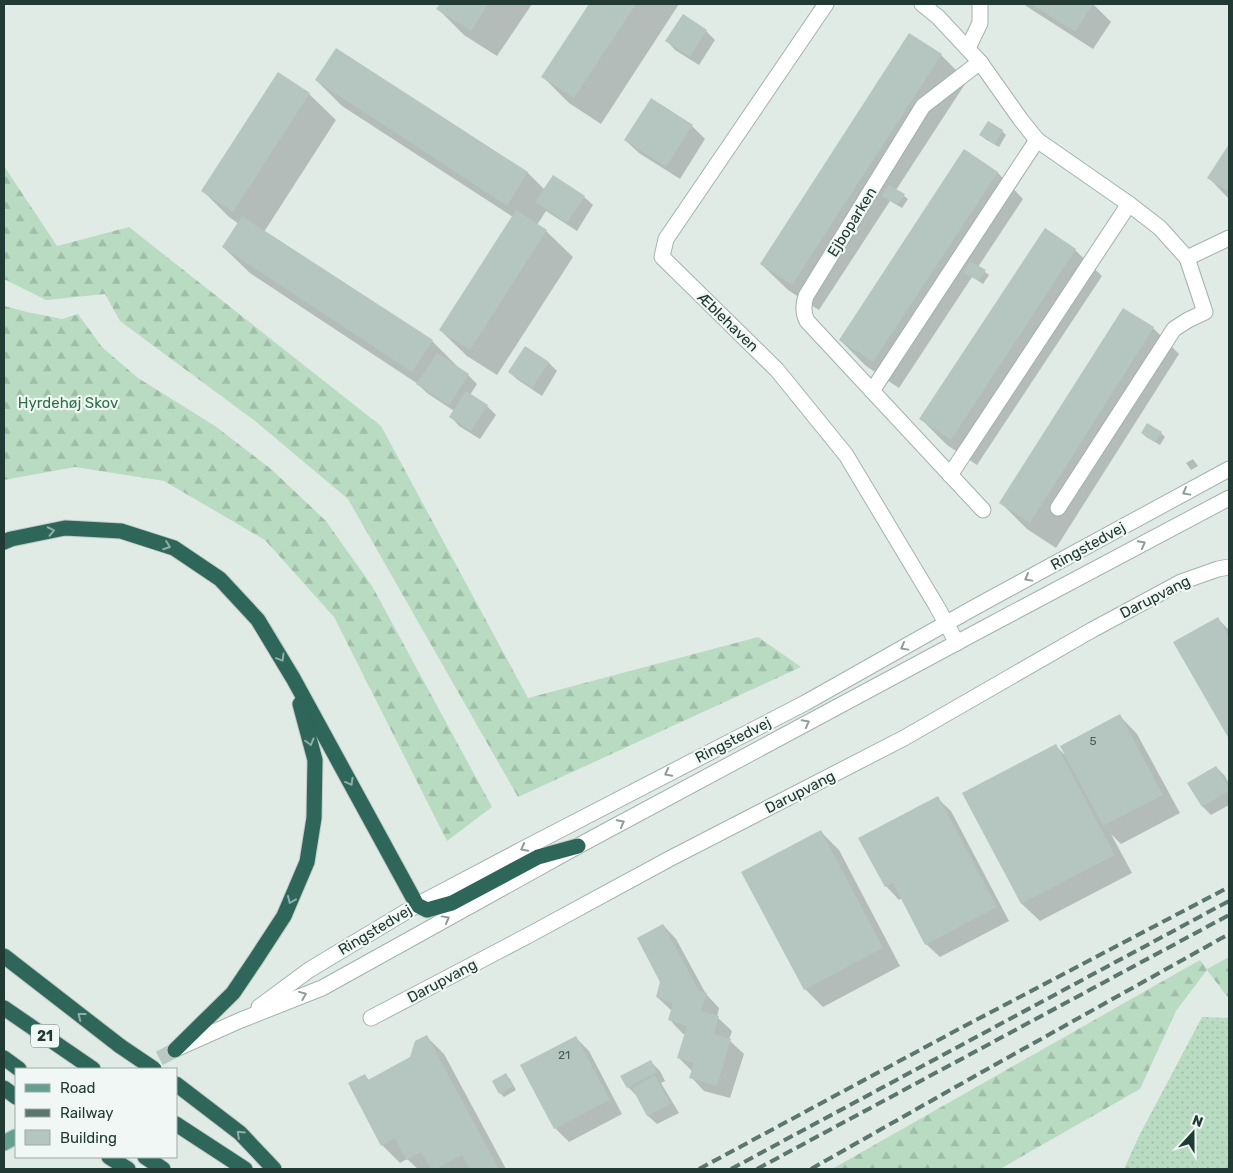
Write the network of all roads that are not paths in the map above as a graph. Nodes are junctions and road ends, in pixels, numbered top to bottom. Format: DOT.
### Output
graph roads {
  1 [pos="826,4"];
  2 [pos="922,4"];
  3 [pos="980,4"];
  4 [pos="968,48"];
  5 [pos="980,62"];
  6 [pos="1037,140"];
  7 [pos="1129,204"];
  8 [pos="1229,238"];
  9 [pos="1187,258"];
  10 [pos="872,391"];
  11 [pos="1229,469"];
  12 [pos="950,475"];
  13 [pos="1229,498"];
  14 [pos="1058,508"];
  15 [pos="983,510"];
  16 [pos="4,542"];
  17 [pos="1229,567"];
  18 [pos="947,624"];
  19 [pos="956,643"];
  20 [pos="293,678"];
  21 [pos="578,846"];
  22 [pos="417,905"];
  23 [pos="4,956"];
  24 [pos="4,1008"];
  25 [pos="371,1018"];
  26 [pos="241,1020"];
  27 [pos="174,1050"];
  28 [pos="4,1058"];
  29 [pos="89,1067"];
  30 [pos="18,1068"];
  31 [pos="153,1068"];
  32 [pos="178,1086"];
  33 [pos="4,1088"];
  34 [pos="15,1096"];
  35 [pos="178,1125"];
  36 [pos="111,1158"];
  37 [pos="146,1158"];
  38 [pos="128,1169"];
  39 [pos="163,1169"];
  40 [pos="245,1169"];
  41 [pos="274,1169"];
  1 -- 18 [label="street, Æblehaven"];
  2 -- 4 [label="street"];
  3 -- 4 [label="street"];
  4 -- 5 [label="street"];
  5 -- 6 [label="street"];
  5 -- 10 [label="street, Ejboparken"];
  6 -- 7 [label="street"];
  6 -- 10 [label="street"];
  7 -- 9 [label="street"];
  7 -- 12 [label="street"];
  8 -- 9 [label="street"];
  9 -- 14 [label="street"];
  10 -- 12 [label="street, Ejboparken"];
  11 -- 18 [label="street, Ringstedvej, one-way"];
  12 -- 15 [label="street, Ejboparken"];
  19 -- 13 [label="street, Ringstedvej, one-way"];
  16 -- 20 [label="highway, one-way"];
  17 -- 25 [label="street, Darupvang"];
  18 -- 19 [label="street, Æblehaven"];
  18 -- 22 [label="street, Ringstedvej, one-way"];
  21 -- 19 [label="street, Ringstedvej, one-way"];
  20 -- 22 [label="highway, one-way"];
  20 -- 27 [label="highway, one-way"];
  21 -- 22 [label="highway"];
  26 -- 21 [label="street, Ringstedvej, one-way"];
  22 -- 26 [label="street, Ringstedvej"];
  31 -- 23 [label="highway, one-way, bridge"];
  24 -- 29 [label="highway, 21"];
  26 -- 27 [label="street, Ringstedvej"];
  28 -- 30 [label="highway"];
  41 -- 32 [label="highway, one-way"];
  33 -- 34 [label="highway"];
  35 -- 40 [label="highway"];
  36 -- 38 [label="highway"];
  37 -- 39 [label="highway"];
}
